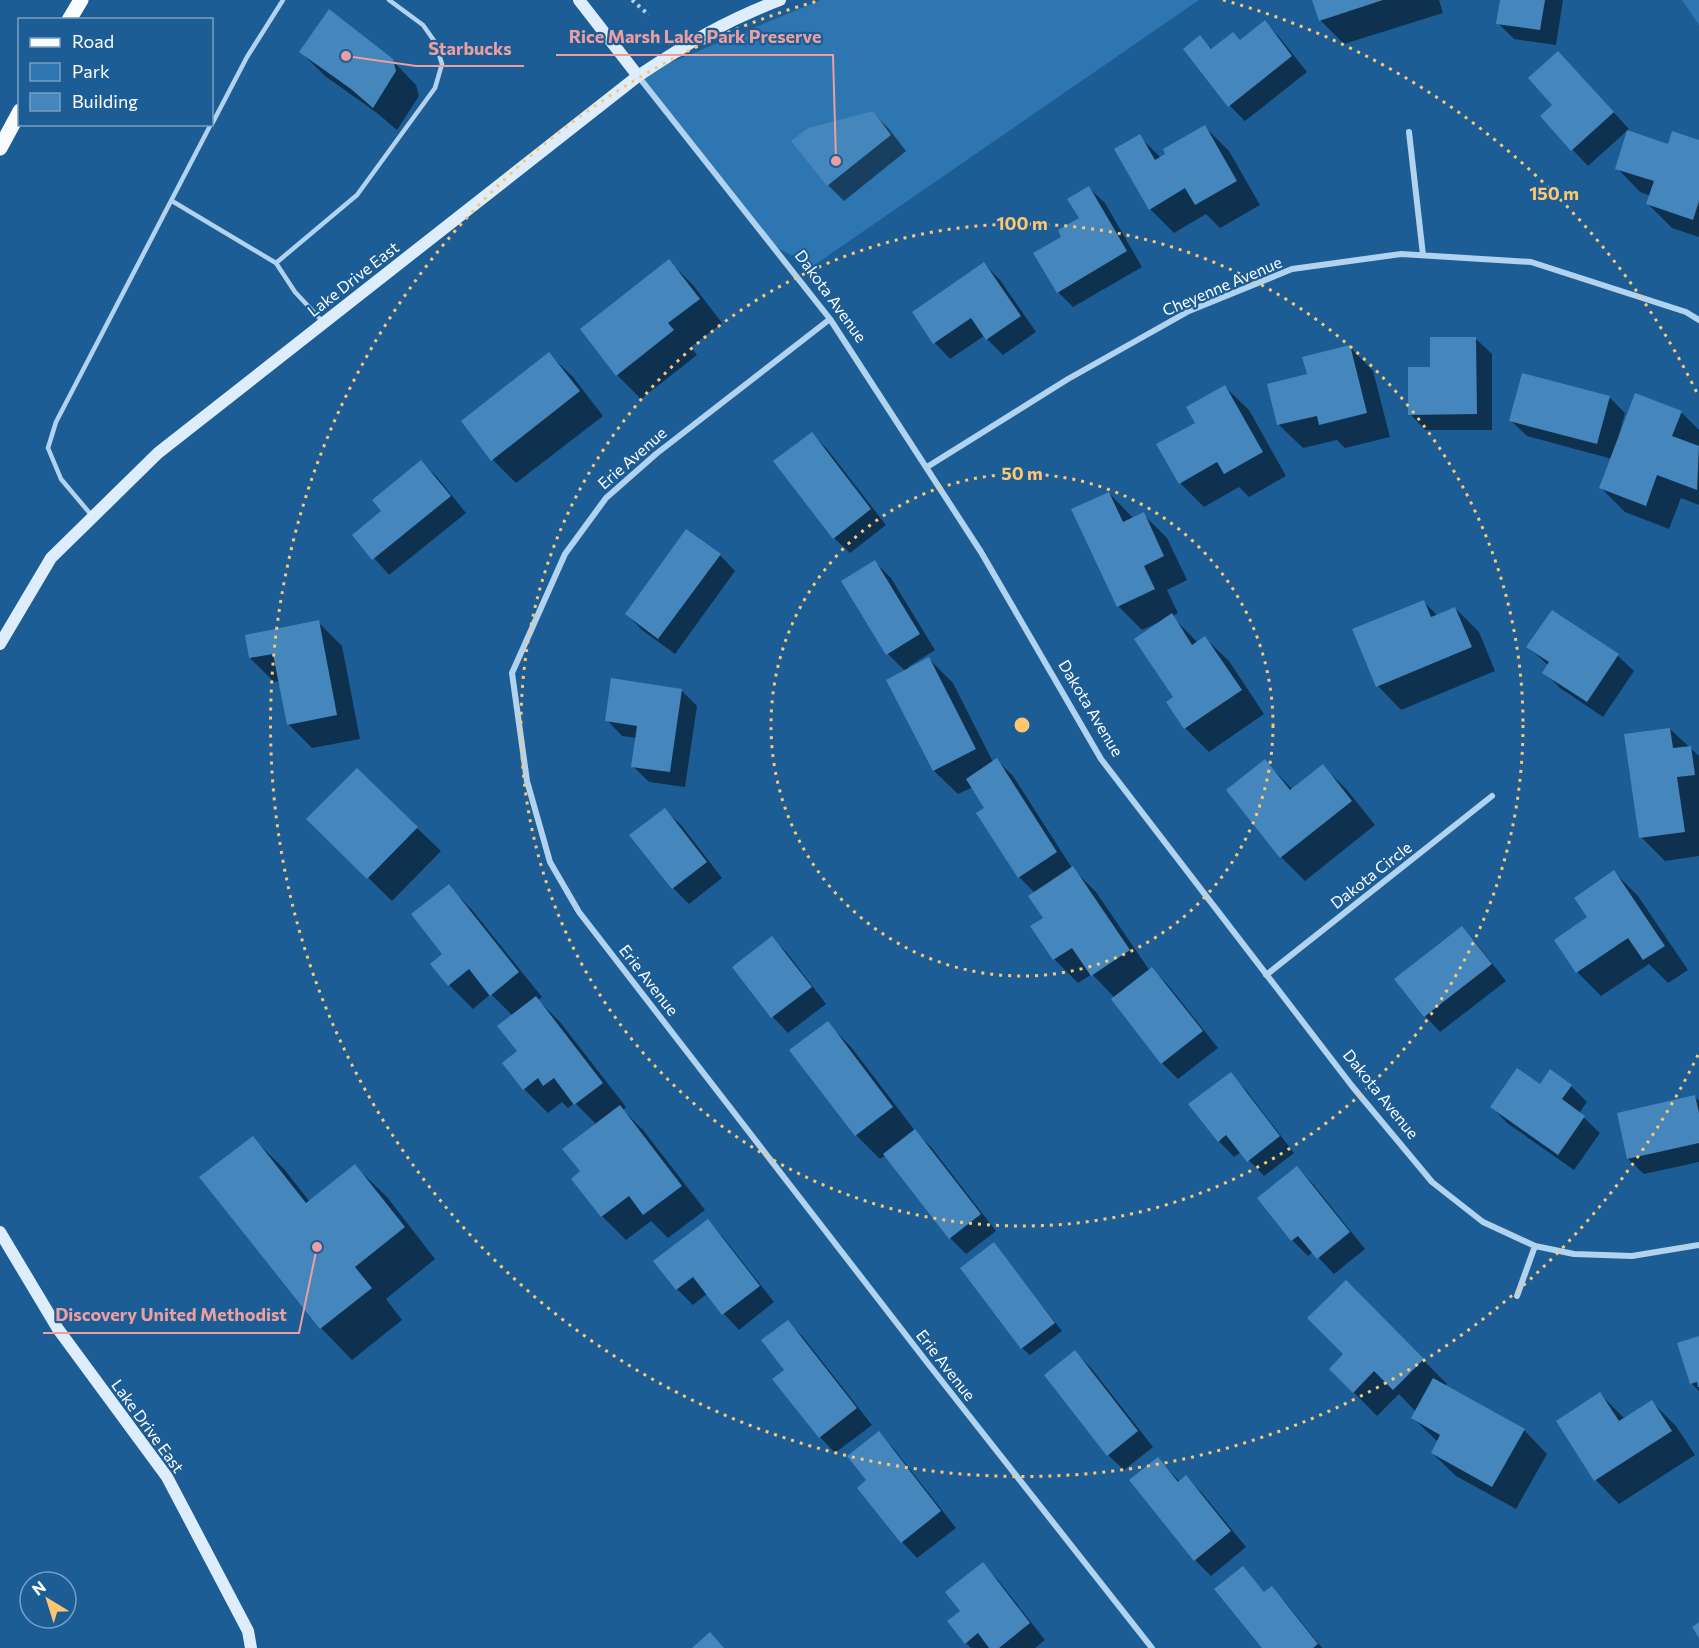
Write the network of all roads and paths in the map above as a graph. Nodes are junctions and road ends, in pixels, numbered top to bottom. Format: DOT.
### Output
graph roads {
  1 [pos="81,0"];
  2 [pos="283,0"];
  3 [pos="389,0"];
  4 [pos="579,0"];
  5 [pos="632,0"];
  6 [pos="780,0"];
  7 [pos="649,15"];
  8 [pos="70,18"];
  9 [pos="638,76"];
  10 [pos="18,115"];
  11 [pos="213,120"];
  12 [pos="210,126"];
  13 [pos="1409,132"];
  14 [pos="0,148"];
  15 [pos="172,201"];
  16 [pos="1423,255"];
  17 [pos="276,263"];
  18 [pos="831,319"];
  19 [pos="1699,320"];
  20 [pos="324,323"];
  21 [pos="927,467"];
  22 [pos="93,517"];
  23 [pos="0,644"];
  24 [pos="1492,796"];
  25 [pos="1266,975"];
  26 [pos="0,1233"];
  27 [pos="1699,1245"];
  28 [pos="1535,1246"];
  29 [pos="1517,1296"];
  30 [pos="251,1648"];
  31 [pos="1152,1648"];
  1 -- 8 [label="main road"];
  2 -- 11 [label="lane"];
  3 -- 17 [label="lane"];
  4 -- 9 [label="street, Dakota Avenue"];
  5 -- 7 [label="path"];
  6 -- 9 [label="street, Lake Drive East"];
  9 -- 18 [label="street, Dakota Avenue"];
  9 -- 20 [label="street, Lake Drive East"];
  10 -- 14 [label="main road"];
  12 -- 15 [label="lane"];
  13 -- 16 [label="street"];
  15 -- 17 [label="lane"];
  15 -- 22 [label="lane"];
  16 -- 19 [label="street, Cheyenne Avenue"];
  16 -- 21 [label="street, Cheyenne Avenue"];
  17 -- 20 [label="lane"];
  18 -- 21 [label="street, Dakota Avenue"];
  18 -- 31 [label="street, Erie Avenue"];
  20 -- 22 [label="street, Lake Drive East"];
  21 -- 25 [label="street, Dakota Avenue"];
  22 -- 23 [label="street, Lake Drive East"];
  24 -- 25 [label="street, Dakota Circle"];
  25 -- 28 [label="street, Dakota Avenue"];
  26 -- 30 [label="street, Lake Drive East"];
  27 -- 28 [label="street, Dakota Avenue"];
  28 -- 29 [label="street"];
}
